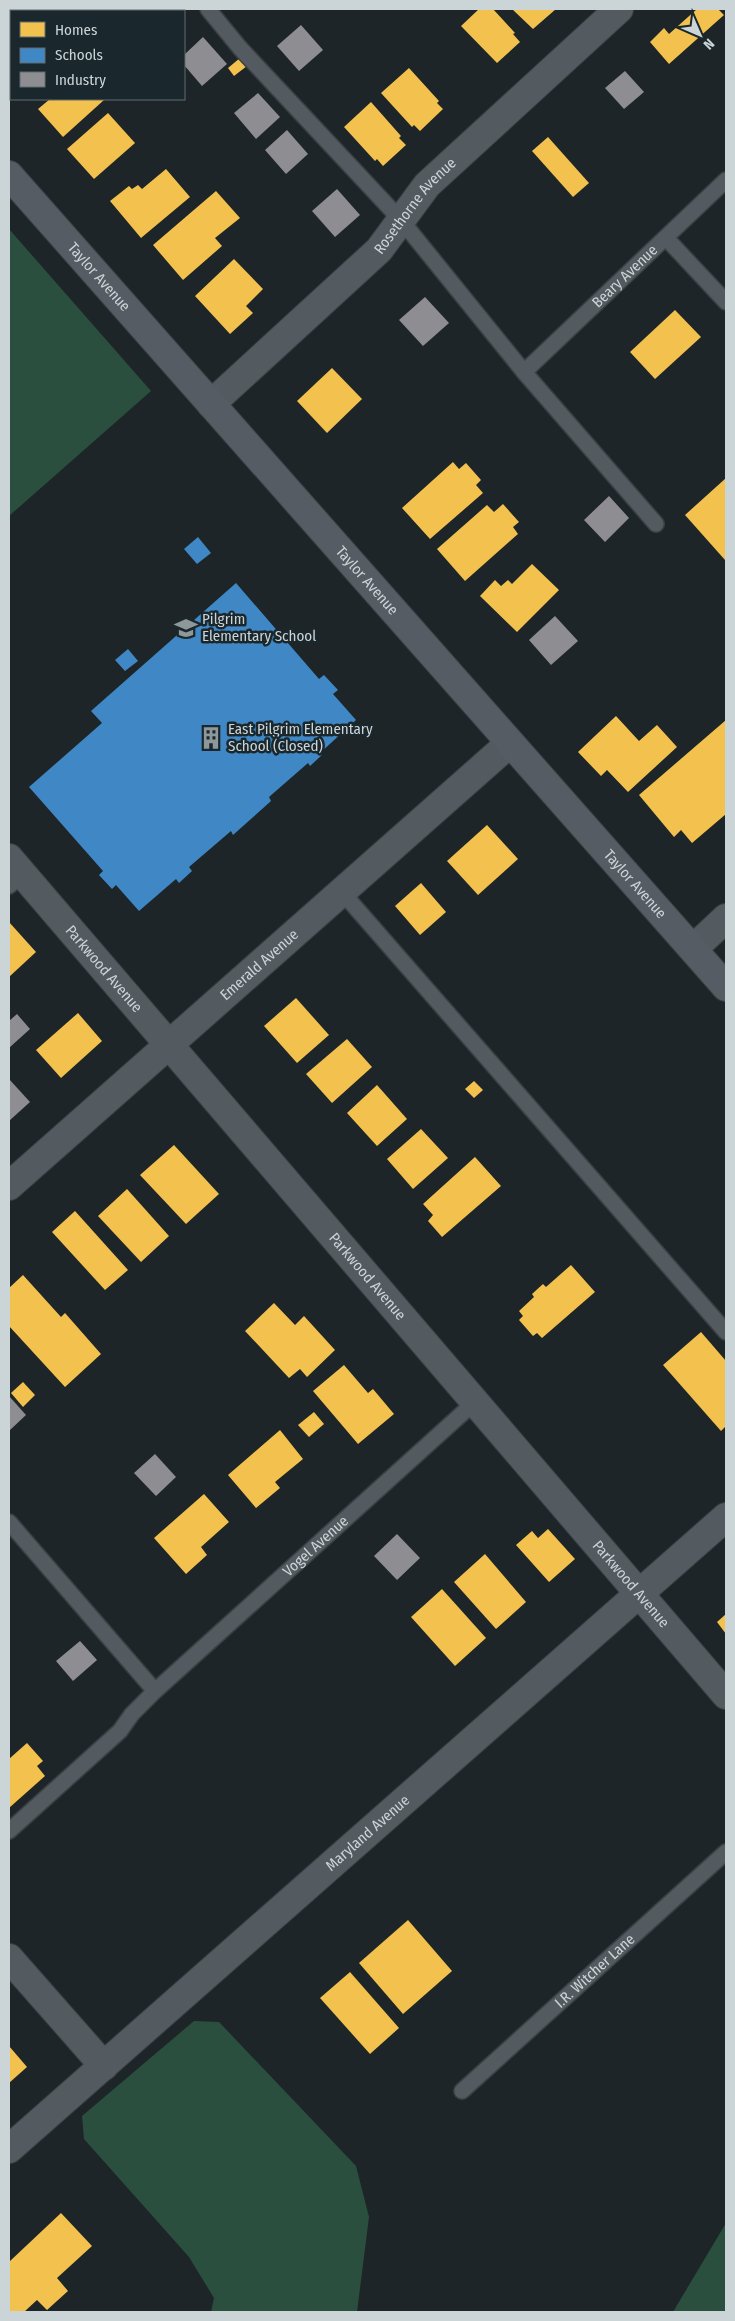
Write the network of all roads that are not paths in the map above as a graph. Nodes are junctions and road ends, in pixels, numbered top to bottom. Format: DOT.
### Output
graph roads {
  1 [pos="208,9"];
  2 [pos="619,9"];
  3 [pos="9,175"];
  4 [pos="726,180"];
  5 [pos="402,220"];
  6 [pos="666,238"];
  7 [pos="726,302"];
  8 [pos="524,372"];
  9 [pos="211,404"];
  10 [pos="656,524"];
  11 [pos="510,743"];
  12 [pos="13,873"];
  13 [pos="342,892"];
  14 [pos="726,918"];
  15 [pos="693,949"];
  16 [pos="726,988"];
  17 [pos="170,1046"];
  18 [pos="9,1186"];
  19 [pos="726,1332"];
  20 [pos="476,1401"];
  21 [pos="726,1517"];
  22 [pos="9,1522"];
  23 [pos="639,1593"];
  24 [pos="155,1691"];
  25 [pos="726,1695"];
  26 [pos="9,1831"];
  27 [pos="726,1852"];
  28 [pos="9,1958"];
  29 [pos="104,2066"];
  30 [pos="462,2091"];
  31 [pos="9,2149"];
  1 -- 5 [label="lane"];
  2 -- 5 [label="street, Rosethorne Avenue"];
  3 -- 9 [label="main road, Taylor Avenue"];
  4 -- 6 [label="lane, Beary Avenue"];
  5 -- 8 [label="lane"];
  5 -- 9 [label="street, Rosethorne Avenue"];
  6 -- 7 [label="lane"];
  6 -- 8 [label="lane, Beary Avenue"];
  8 -- 10 [label="lane"];
  9 -- 11 [label="main road, Taylor Avenue"];
  11 -- 13 [label="street, Emerald Avenue"];
  11 -- 15 [label="main road, Taylor Avenue"];
  12 -- 17 [label="street, Parkwood Avenue"];
  13 -- 17 [label="street, Emerald Avenue"];
  13 -- 19 [label="lane"];
  14 -- 15 [label="street"];
  15 -- 16 [label="main road, Taylor Avenue"];
  17 -- 18 [label="street, Emerald Avenue"];
  17 -- 20 [label="street, Parkwood Avenue"];
  20 -- 23 [label="street, Parkwood Avenue"];
  20 -- 24 [label="lane, Vogel Avenue"];
  21 -- 23 [label="street, Maryland Avenue"];
  22 -- 24 [label="lane"];
  23 -- 25 [label="street, Parkwood Avenue"];
  23 -- 29 [label="street, Maryland Avenue"];
  24 -- 26 [label="lane, Vogel Avenue"];
  27 -- 30 [label="lane, I.R. Witcher Lane"];
  28 -- 29 [label="street"];
  29 -- 31 [label="street, Maryland Avenue"];
}
